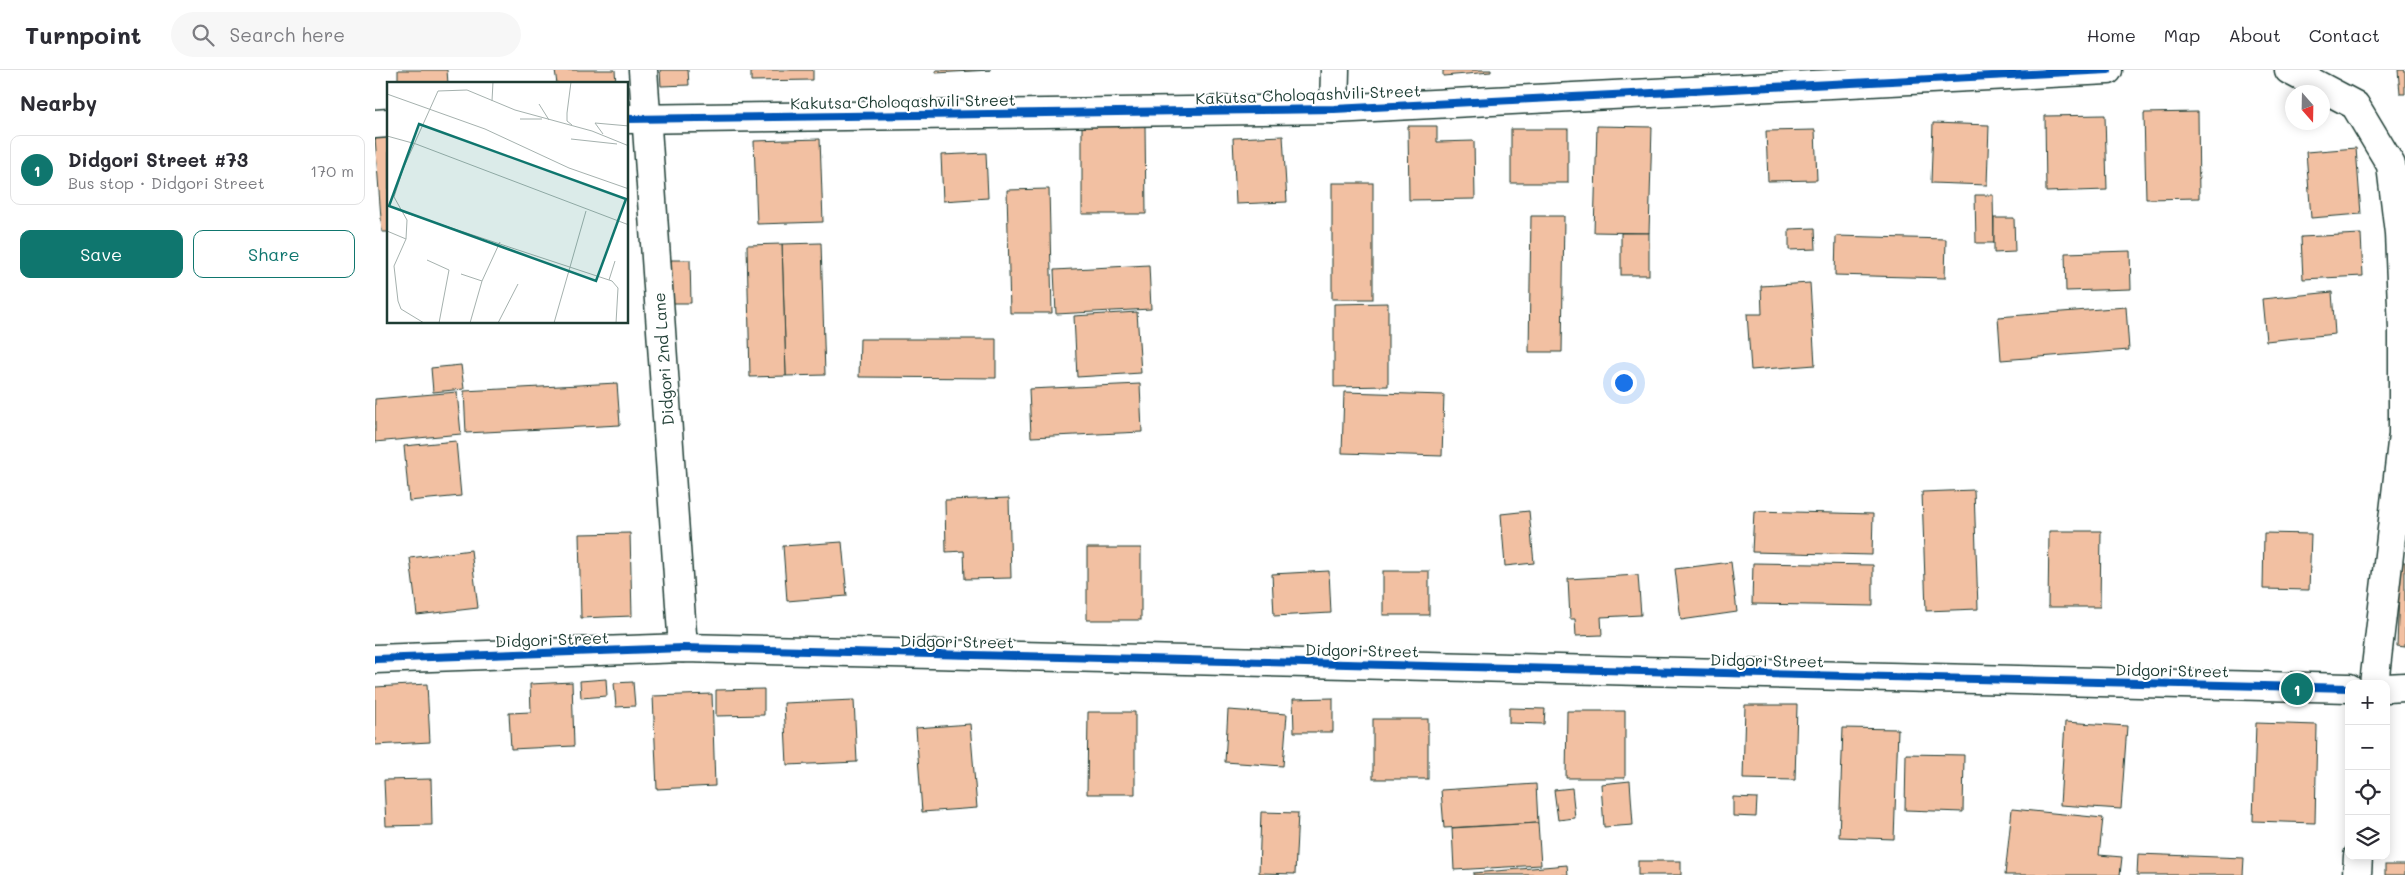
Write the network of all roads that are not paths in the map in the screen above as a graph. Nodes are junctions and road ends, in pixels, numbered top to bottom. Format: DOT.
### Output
graph roads {
  1 [pos="643,70"];
  2 [pos="1335,70"];
  3 [pos="2108,70"];
  4 [pos="2289,70"];
  5 [pos="1334,109"];
  6 [pos="637,118"];
  7 [pos="2402,233"];
  8 [pos="683,648"];
  9 [pos="375,659"];
  10 [pos="2374,680"];
  11 [pos="2405,687"];
  12 [pos="2345,688"];
  13 [pos="2390,688"];
  14 [pos="2358,860"];
  15 [pos="2357,875"];
  1 -- 6 [label="street, Didgori 2nd Lane"];
  2 -- 5 [label="street"];
  3 -- 5 [label="street, Kakutsa Choloqashvili Street"];
  4 -- 7 [label="street"];
  5 -- 6 [label="street, Kakutsa Choloqashvili Street"];
  6 -- 8 [label="street, Didgori 2nd Lane"];
  7 -- 10 [label="street"];
  8 -- 9 [label="street, Didgori Street"];
  8 -- 12 [label="street, Didgori Street"];
  11 -- 13 [label="street"];
  14 -- 15 [label="street"];
}
